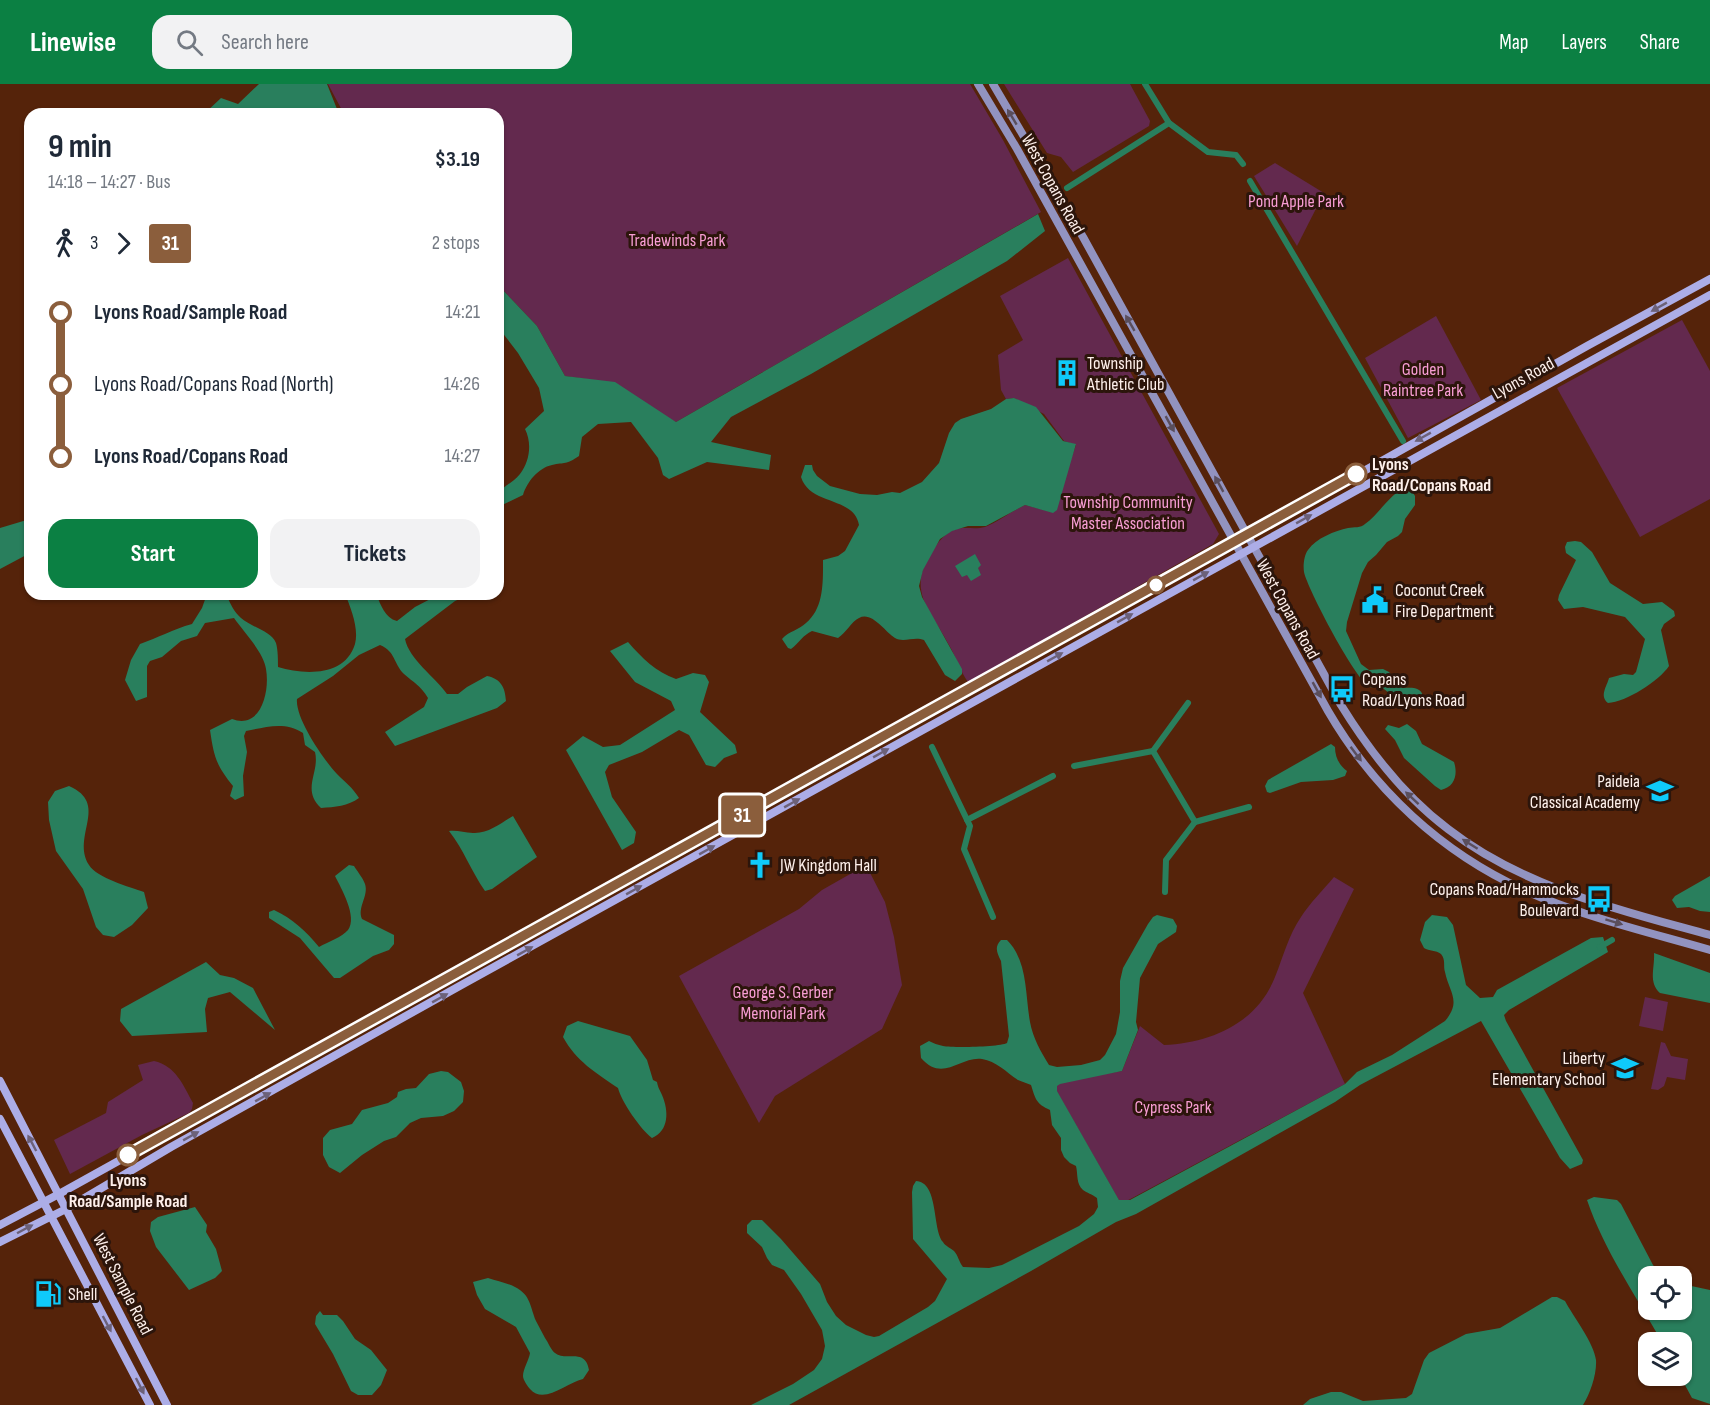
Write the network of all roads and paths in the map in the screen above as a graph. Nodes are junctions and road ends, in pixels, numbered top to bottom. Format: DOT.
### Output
graph roads {
  1 [pos="978,84"];
  2 [pos="993,84"];
  3 [pos="1710,279"];
  4 [pos="1710,295"];
  5 [pos="1247,536"];
  6 [pos="1233,542"];
  7 [pos="1253,547"];
  8 [pos="1240,555"];
  9 [pos="1710,935"];
  10 [pos="1710,950"];
  11 [pos="0,1081"];
  12 [pos="0,1119"];
  13 [pos="59,1194"];
  14 [pos="44,1202"];
  15 [pos="66,1209"];
  16 [pos="50,1216"];
  17 [pos="0,1225"];
  18 [pos="0,1242"];
  19 [pos="150,1405"];
  20 [pos="167,1405"];
  1 -- 6 [label="main road, West Copans Road, one-way"];
  5 -- 2 [label="main road, West Copans Road, one-way"];
  3 -- 5 [label="main road, Lyons Road, one-way"];
  7 -- 4 [label="main road, Lyons Road, one-way"];
  5 -- 6 [label="main road, Lyons Road"];
  5 -- 7 [label="main road, West Copans Road"];
  6 -- 8 [label="main road, West Copans Road"];
  6 -- 13 [label="main road, Lyons Road"];
  7 -- 8 [label="main road, Lyons Road"];
  9 -- 7 [label="main road, West Copans Road, one-way"];
  8 -- 10 [label="main road, West Copans Road, one-way"];
  15 -- 8 [label="main road, Lyons Road, one-way"];
  13 -- 11 [label="main road, West Sample Road, one-way"];
  12 -- 14 [label="main road, West Sample Road"];
  13 -- 14 [label="main road, Lyons Road"];
  13 -- 15 [label="main road, West Sample Road"];
  14 -- 16 [label="main road, West Sample Road"];
  14 -- 17 [label="main road, Lyons Road"];
  15 -- 16 [label="main road, Lyons Road"];
  15 -- 20 [label="main road, West Sample Road"];
  18 -- 16 [label="main road, Lyons Road, one-way"];
  16 -- 19 [label="main road, West Sample Road, one-way"];
}
